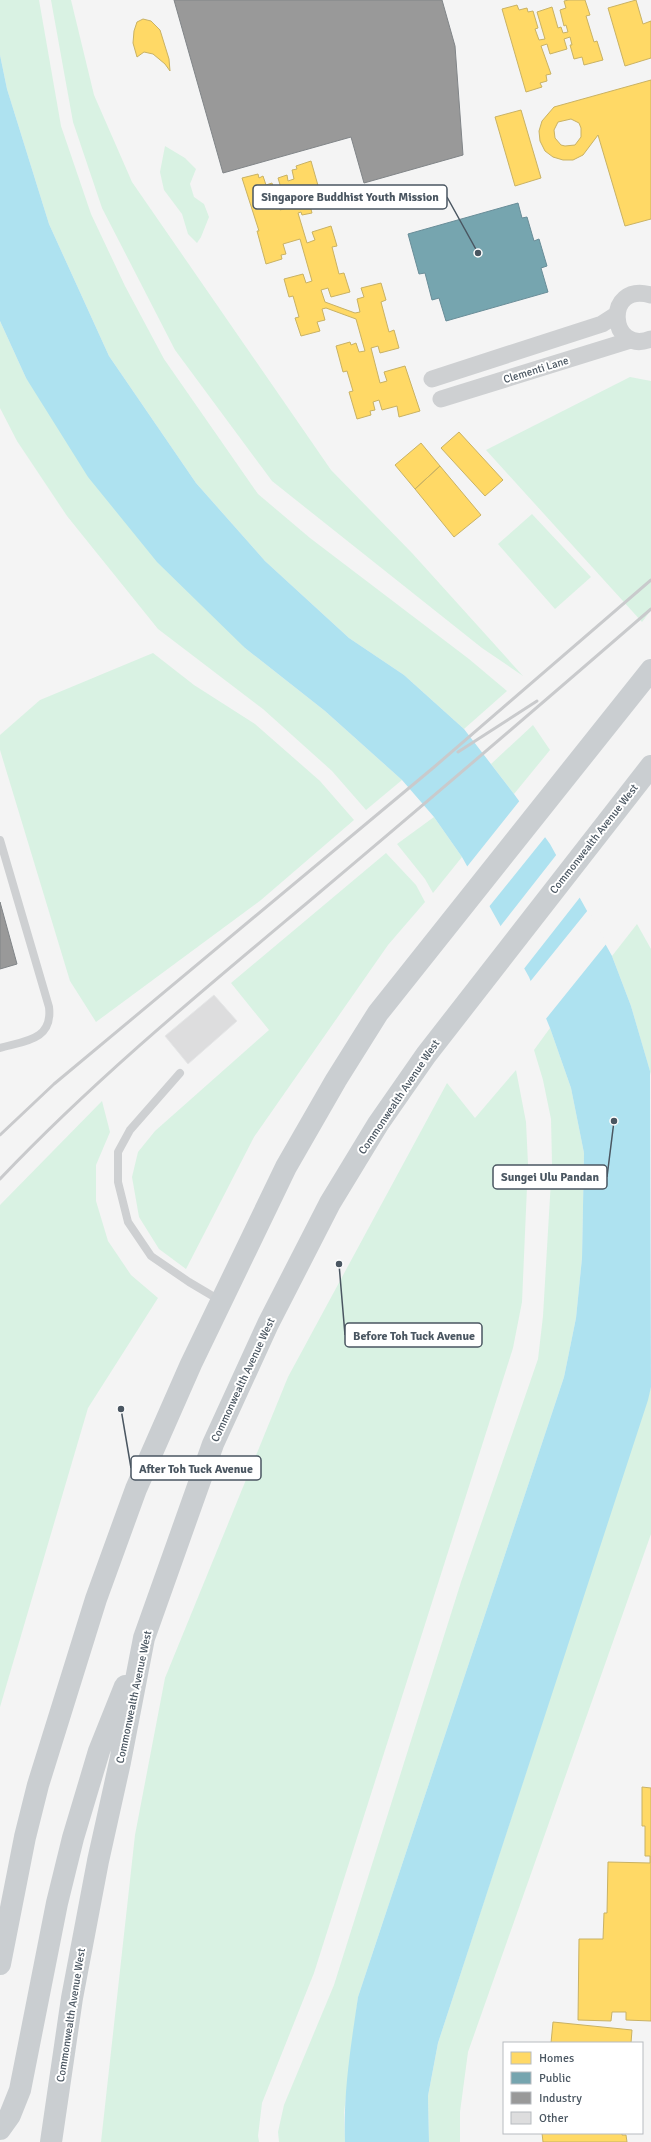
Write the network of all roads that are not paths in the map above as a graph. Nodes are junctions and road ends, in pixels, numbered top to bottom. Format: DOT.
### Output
graph roads {
  1 [pos="651,294"];
  2 [pos="616,315"];
  3 [pos="645,341"];
  4 [pos="432,379"];
  5 [pos="441,399"];
  6 [pos="651,670"];
  7 [pos="651,766"];
  8 [pos="0,840"];
  9 [pos="0,1048"];
  10 [pos="180,1073"];
  11 [pos="221,1302"];
  12 [pos="144,1638"];
  13 [pos="26,1837"];
  14 [pos="0,1899"];
  15 [pos="0,1964"];
  16 [pos="0,2129"];
  17 [pos="51,2142"];
  1 -- 2 [label="street"];
  2 -- 3 [label="street, Clementi Lane"];
  2 -- 4 [label="street, Clementi Lane"];
  3 -- 5 [label="street, Clementi Lane"];
  6 -- 11 [label="main road"];
  7 -- 12 [label="main road, Commonwealth Avenue West"];
  8 -- 9 [label="lane"];
  10 -- 11 [label="lane"];
  11 -- 13 [label="main road"];
  12 -- 16 [label="main road"];
  12 -- 17 [label="main road, Commonwealth Avenue West"];
  13 -- 14 [label="main road"];
  13 -- 15 [label="main road"];
}
